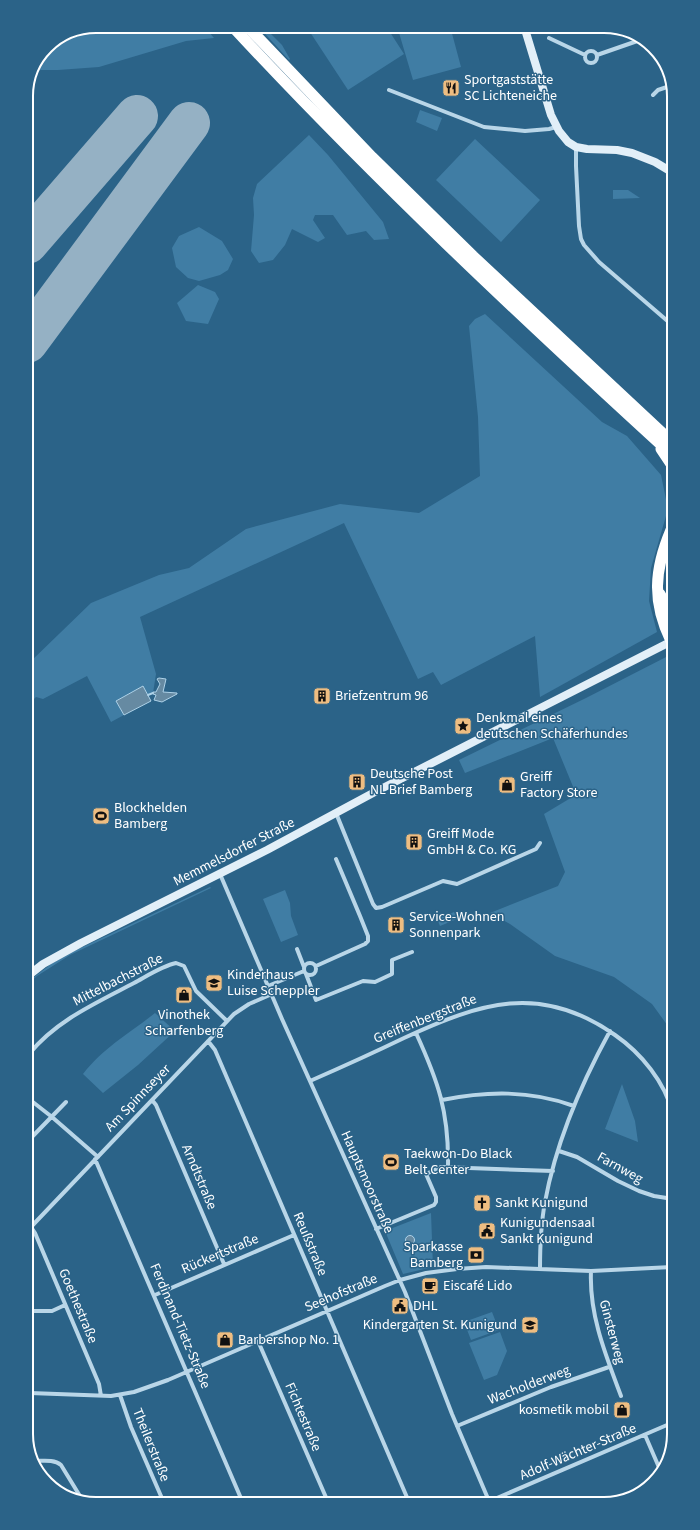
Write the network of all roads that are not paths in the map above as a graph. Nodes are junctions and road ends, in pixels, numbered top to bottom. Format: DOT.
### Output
graph roads {
  1 [pos="239,33"];
  2 [pos="254,33"];
  3 [pos="526,33"];
  4 [pos="550,38"];
  5 [pos="636,42"];
  6 [pos="585,55"];
  7 [pos="597,55"];
  8 [pos="666,87"];
  9 [pos="389,90"];
  10 [pos="653,95"];
  11 [pos="556,127"];
  12 [pos="576,147"];
  13 [pos="667,169"];
  14 [pos="667,321"];
  15 [pos="667,436"];
  16 [pos="654,439"];
  17 [pos="667,450"];
  18 [pos="667,458"];
  19 [pos="667,542"];
  20 [pos="657,589"];
  21 [pos="667,604"];
  22 [pos="667,632"];
  23 [pos="667,644"];
  24 [pos="336,813"];
  25 [pos="540,843"];
  26 [pos="336,859"];
  27 [pos="220,874"];
  28 [pos="297,949"];
  29 [pos="412,952"];
  30 [pos="316,966"];
  31 [pos="33,971"];
  32 [pos="305,971"];
  33 [pos="268,986"];
  34 [pos="272,994"];
  35 [pos="227,1021"];
  36 [pos="610,1031"];
  37 [pos="416,1032"];
  38 [pos="208,1041"];
  39 [pos="33,1049"];
  40 [pos="310,1080"];
  41 [pos="667,1098"];
  42 [pos="152,1100"];
  43 [pos="442,1100"];
  44 [pos="33,1102"];
  45 [pos="66,1102"];
  46 [pos="574,1106"];
  47 [pos="52,1117"];
  48 [pos="33,1136"];
  49 [pos="559,1150"];
  50 [pos="97,1158"];
  51 [pos="448,1166"];
  52 [pos="553,1171"];
  53 [pos="667,1198"];
  54 [pos="33,1225"];
  55 [pos="376,1229"];
  56 [pos="33,1231"];
  57 [pos="294,1235"];
  58 [pos="224,1264"];
  59 [pos="667,1267"];
  60 [pos="540,1269"];
  61 [pos="590,1271"];
  62 [pos="400,1280"];
  63 [pos="155,1295"];
  64 [pos="65,1305"];
  65 [pos="33,1311"];
  66 [pos="327,1311"];
  67 [pos="258,1341"];
  68 [pos="610,1367"];
  69 [pos="188,1372"];
  70 [pos="33,1393"];
  71 [pos="120,1395"];
  72 [pos="101,1396"];
  73 [pos="621,1396"];
  74 [pos="667,1425"];
  75 [pos="457,1426"];
  76 [pos="646,1435"];
  77 [pos="39,1461"];
  78 [pos="658,1466"];
  79 [pos="79,1494"];
  80 [pos="161,1497"];
  81 [pos="241,1497"];
  82 [pos="326,1497"];
  83 [pos="407,1497"];
  84 [pos="488,1497"];
  85 [pos="499,1497"];
  1 -- 16 [label="highway"];
  2 -- 15 [label="highway"];
  3 -- 11 [label="main road"];
  4 -- 6 [label="street"];
  5 -- 7 [label="street"];
  6 -- 7 [label="street"];
  6 -- 7 [label="street"];
  8 -- 10 [label="street"];
  9 -- 11 [label="street"];
  11 -- 12 [label="main road"];
  12 -- 13 [label="main road"];
  12 -- 14 [label="street"];
  16 -- 17 [label="highway"];
  16 -- 18 [label="highway"];
  19 -- 20 [label="highway"];
  20 -- 21 [label="highway"];
  20 -- 22 [label="highway"];
  23 -- 24 [label="main road, Memmelsdorfer Straße"];
  24 -- 25 [label="street"];
  24 -- 27 [label="main road, Memmelsdorfer Straße"];
  26 -- 30 [label="street"];
  27 -- 31 [label="main road, Memmelsdorfer Straße"];
  27 -- 33 [label="street, Hauptsmoorstraße"];
  28 -- 32 [label="street"];
  29 -- 32 [label="street"];
  30 -- 32 [label="street"];
  30 -- 32 [label="street"];
  32 -- 33 [label="street"];
  33 -- 34 [label="street, Hauptsmoorstraße"];
  34 -- 35 [label="street, Am Spinnseyer"];
  34 -- 40 [label="street, Hauptsmoorstraße"];
  35 -- 38 [label="street, Am Spinnseyer"];
  35 -- 39 [label="street, Mittelbachstraße"];
  36 -- 37 [label="street, Greiffenbergstraße"];
  36 -- 41 [label="street, Greiffenbergstraße"];
  36 -- 46 [label="street"];
  37 -- 40 [label="street, Greiffenbergstraße"];
  37 -- 43 [label="street"];
  38 -- 42 [label="street, Am Spinnseyer"];
  38 -- 57 [label="street, Reußstraße"];
  40 -- 55 [label="street, Hauptsmoorstraße"];
  42 -- 50 [label="street, Am Spinnseyer"];
  42 -- 58 [label="street, Arndtstraße"];
  43 -- 46 [label="street"];
  43 -- 51 [label="street"];
  44 -- 47 [label="street"];
  45 -- 47 [label="street"];
  46 -- 49 [label="street"];
  47 -- 48 [label="street"];
  47 -- 50 [label="street"];
  49 -- 52 [label="street"];
  49 -- 53 [label="street, Farnweg"];
  50 -- 54 [label="street, Am Spinnseyer"];
  50 -- 63 [label="street, Ferdinand-Tietz-Straße"];
  51 -- 52 [label="street"];
  51 -- 55 [label="street"];
  52 -- 60 [label="street"];
  55 -- 62 [label="street, Hauptsmoorstraße"];
  56 -- 64 [label="street, Goethestraße"];
  57 -- 58 [label="street, Rückertstraße"];
  57 -- 66 [label="street, Reußstraße"];
  58 -- 63 [label="street, Rückertstraße"];
  59 -- 61 [label="street, Seehofstraße"];
  60 -- 61 [label="street, Seehofstraße"];
  60 -- 62 [label="street, Seehofstraße"];
  61 -- 68 [label="street, Ginsterweg"];
  62 -- 66 [label="street, Seehofstraße"];
  62 -- 75 [label="street, Hauptsmoorstraße"];
  63 -- 69 [label="street, Ferdinand-Tietz-Straße"];
  64 -- 65 [label="street"];
  64 -- 72 [label="street, Goethestraße"];
  66 -- 67 [label="street, Seehofstraße"];
  66 -- 83 [label="street, Reußstraße"];
  67 -- 69 [label="street, Seehofstraße"];
  67 -- 82 [label="street, Fichtestraße"];
  68 -- 73 [label="street, Ginsterweg"];
  68 -- 75 [label="street, Wacholderweg"];
  69 -- 71 [label="street, Seehofstraße"];
  69 -- 81 [label="street, Ferdinand-Tietz-Straße"];
  70 -- 72 [label="street, Seehofstraße"];
  71 -- 72 [label="street, Seehofstraße"];
  71 -- 80 [label="street, Theilerstraße"];
  74 -- 76 [label="street, Adolf-Wächter-Straße"];
  75 -- 84 [label="street, Hauptsmoorstraße"];
  76 -- 78 [label="street"];
  76 -- 85 [label="street, Adolf-Wächter-Straße"];
  77 -- 79 [label="street"];
}
